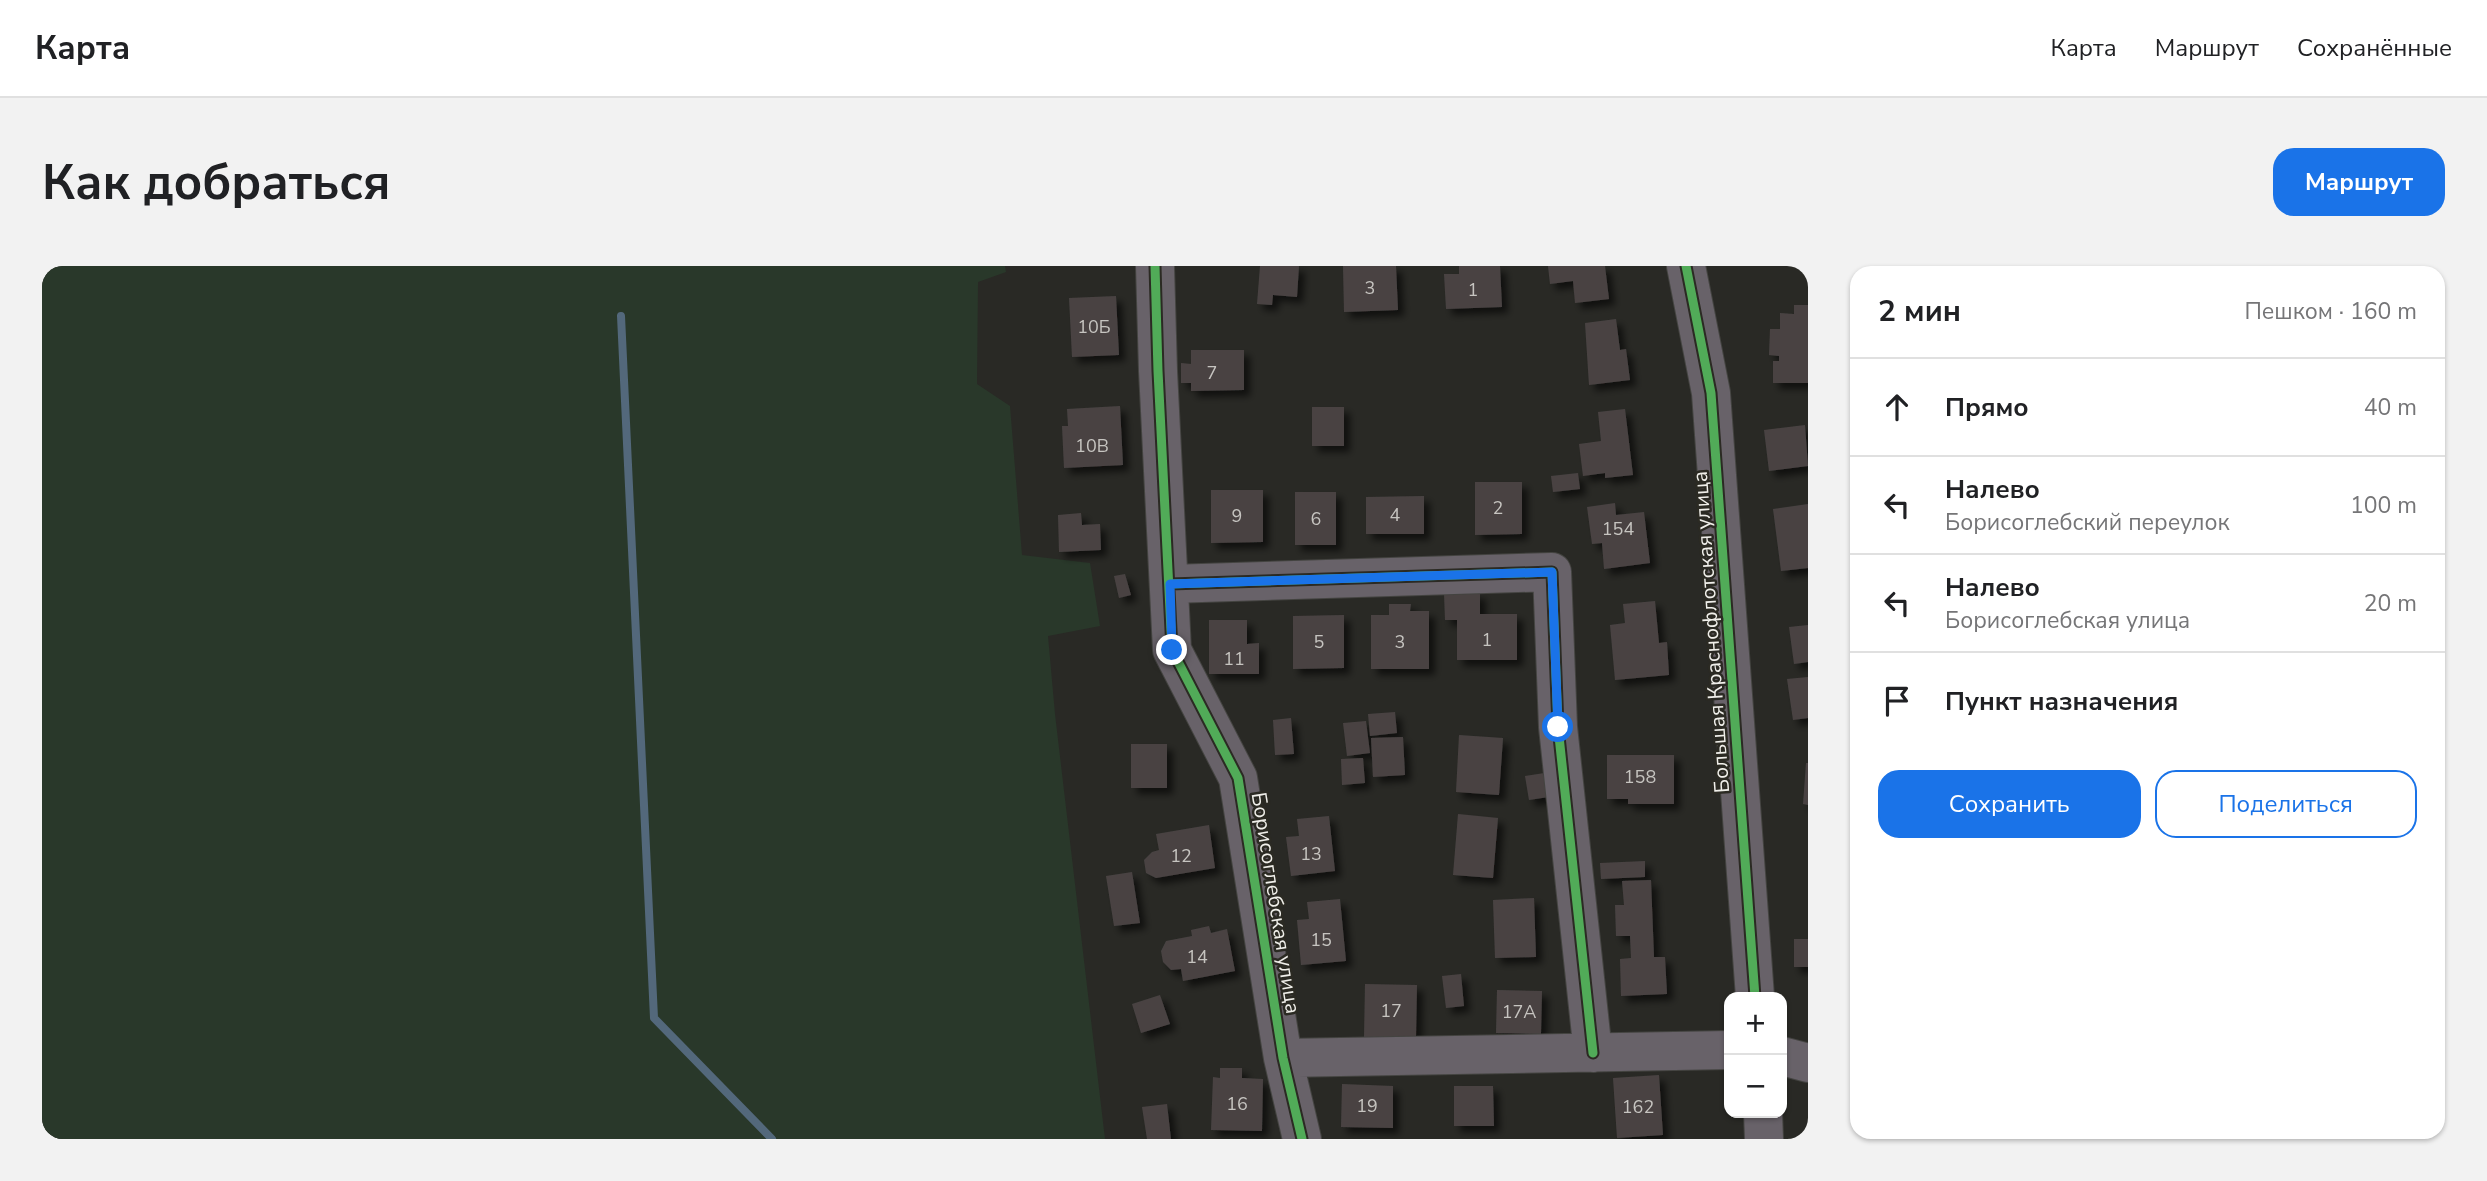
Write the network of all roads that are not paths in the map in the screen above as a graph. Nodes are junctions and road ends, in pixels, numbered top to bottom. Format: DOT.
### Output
graph roads {
  1 [pos="1155,266"];
  2 [pos="1686,266"];
  3 [pos="1170,584"];
  4 [pos="1755,992"];
  5 [pos="1724,1050"];
  6 [pos="1592,1053"];
  7 [pos="1787,1057"];
  8 [pos="1283,1058"];
  9 [pos="1808,1063"];
  10 [pos="1763,1118"];
  11 [pos="1302,1139"];
  12 [pos="1764,1139"];
  1 -- 3 [label="street, Борисоглебская улица"];
  2 -- 4 [label="street, Большая Краснофлотская улица"];
  3 -- 6 [label="street"];
  3 -- 8 [label="street, Борисоглебская улица"];
  5 -- 6 [label="street"];
  6 -- 8 [label="street"];
  7 -- 9 [label="street"];
  8 -- 11 [label="street, Борисоглебская улица"];
  10 -- 12 [label="street"];
}
